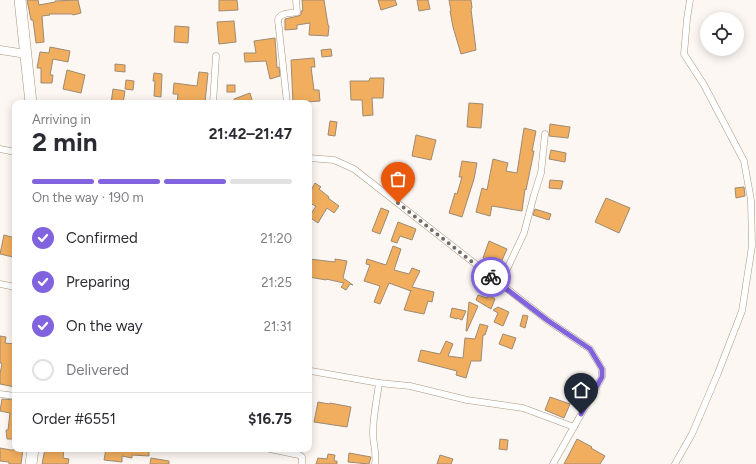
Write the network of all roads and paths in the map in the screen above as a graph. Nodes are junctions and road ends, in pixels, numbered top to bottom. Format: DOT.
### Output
graph roads {
  1 [pos="20,0"];
  2 [pos="296,0"];
  3 [pos="690,0"];
  4 [pos="0,50"];
  5 [pos="26,54"];
  6 [pos="216,56"];
  7 [pos="31,100"];
  8 [pos="212,100"];
  9 [pos="287,100"];
  10 [pos="545,134"];
  11 [pos="0,149"];
  12 [pos="12,151"];
  13 [pos="312,158"];
  14 [pos="0,284"];
  15 [pos="500,284"];
  16 [pos="12,286"];
  17 [pos="312,371"];
  18 [pos="379,383"];
  19 [pos="0,394"];
  20 [pos="12,396"];
  21 [pos="574,427"];
  22 [pos="33,452"];
  23 [pos="284,452"];
  24 [pos="31,464"];
  25 [pos="302,464"];
  26 [pos="375,464"];
  27 [pos="553,464"];
  28 [pos="675,464"];
  1 -- 5 [label="highway"];
  2 -- 9 [label="street"];
  3 -- 28 [label="street"];
  4 -- 5 [label="street"];
  5 -- 7 [label="highway"];
  6 -- 8 [label="street"];
  10 -- 15 [label="street"];
  11 -- 12 [label="street"];
  13 -- 15 [label="street"];
  14 -- 16 [label="street"];
  15 -- 21 [label="street"];
  17 -- 18 [label="street"];
  18 -- 21 [label="street"];
  18 -- 26 [label="street"];
  19 -- 20 [label="street"];
  21 -- 27 [label="street"];
  22 -- 24 [label="highway"];
  23 -- 25 [label="street"];
}
